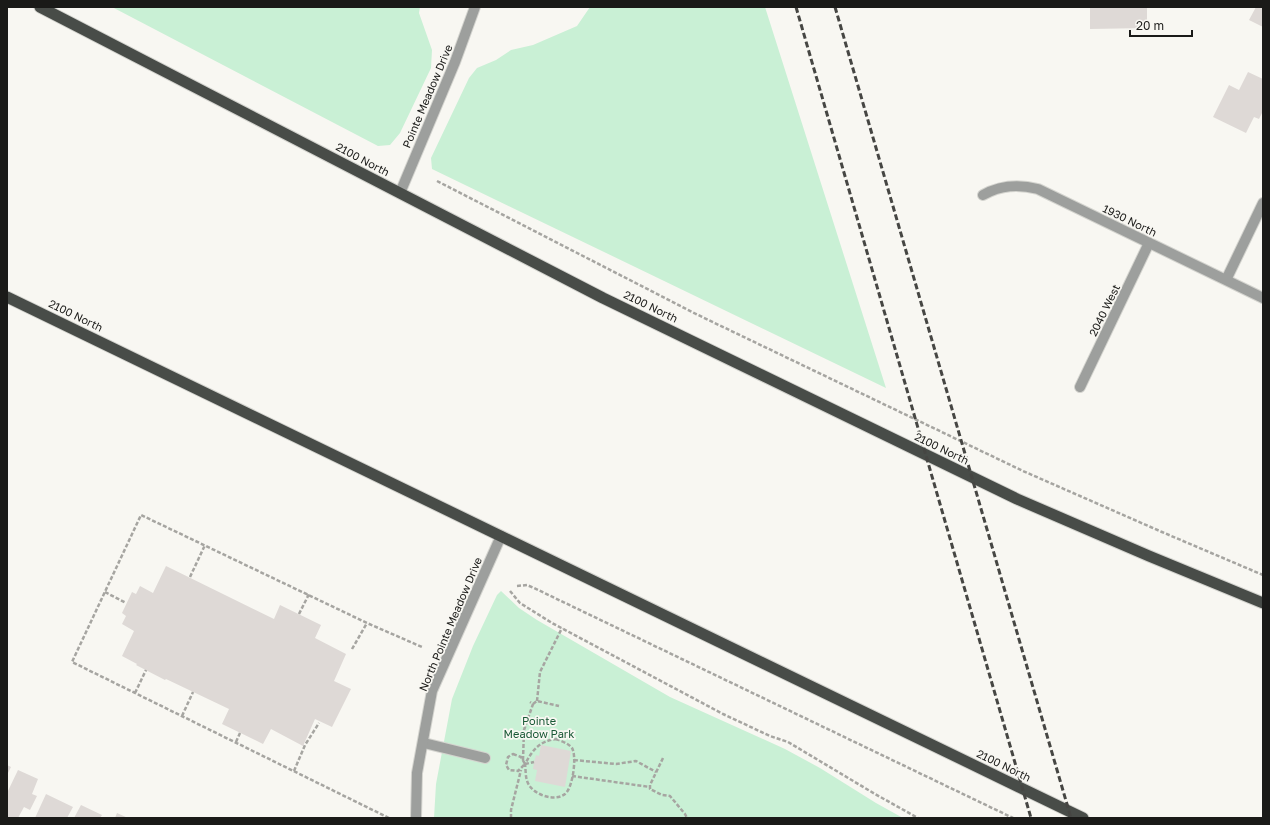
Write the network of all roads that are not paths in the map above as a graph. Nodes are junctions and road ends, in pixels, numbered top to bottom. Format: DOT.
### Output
graph roads {
  1 [pos="40,7"];
  2 [pos="475,7"];
  3 [pos="400,193"];
  4 [pos="983,195"];
  5 [pos="1263,203"];
  6 [pos="1149,243"];
  7 [pos="1226,280"];
  8 [pos="7,297"];
  9 [pos="1263,298"];
  10 [pos="1080,387"];
  11 [pos="501,536"];
  12 [pos="1263,602"];
  13 [pos="424,743"];
  14 [pos="485,758"];
  15 [pos="416,818"];
  16 [pos="1084,818"];
  1 -- 3 [label="highway, 2100 North"];
  2 -- 3 [label="street, Pointe Meadow Drive"];
  3 -- 12 [label="highway, 2100 North"];
  4 -- 6 [label="street, 1930 North"];
  5 -- 7 [label="street"];
  6 -- 7 [label="street, 1930 North"];
  6 -- 10 [label="street, 2040 West"];
  7 -- 9 [label="street, 1930 North"];
  8 -- 11 [label="highway, 2100 North"];
  11 -- 13 [label="street, North Pointe Meadow Drive"];
  11 -- 16 [label="highway, 2100 North"];
  13 -- 14 [label="street"];
  13 -- 15 [label="street, North Pointe Meadow Drive"];
}
